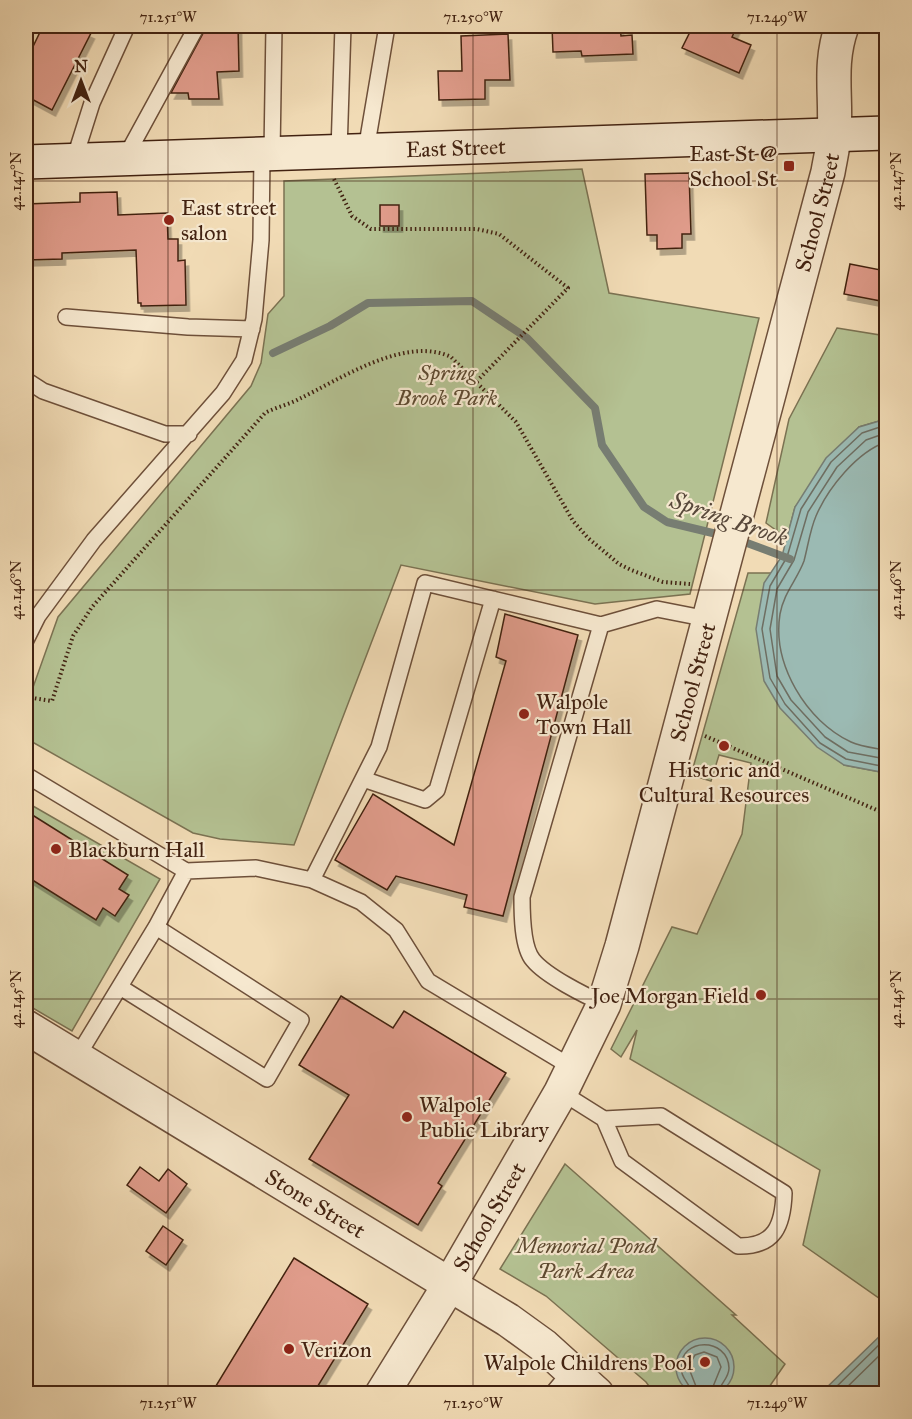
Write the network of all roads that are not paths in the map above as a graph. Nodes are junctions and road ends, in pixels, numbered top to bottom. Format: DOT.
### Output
graph roads {
  1 [pos="127,26"];
  2 [pos="197,26"];
  3 [pos="274,26"];
  4 [pos="343,26"];
  5 [pos="387,26"];
  6 [pos="842,26"];
  7 [pos="886,133"];
  8 [pos="834,135"];
  9 [pos="267,154"];
  10 [pos="126,158"];
  11 [pos="346,159"];
  12 [pos="74,160"];
  13 [pos="26,162"];
  14 [pos="66,317"];
  15 [pos="252,329"];
  16 [pos="26,380"];
  17 [pos="189,434"];
  18 [pos="493,599"];
  19 [pos="708,619"];
  20 [pos="600,625"];
  21 [pos="26,640"];
  22 [pos="26,776"];
  23 [pos="363,778"];
  24 [pos="186,871"];
  25 [pos="312,880"];
  26 [pos="156,927"];
  27 [pos="120,987"];
  28 [pos="604,1004"];
  29 [pos="26,1027"];
  30 [pos="77,1057"];
  31 [pos="567,1080"];
  32 [pos="604,1119"];
  33 [pos="450,1284"];
  34 [pos="562,1382"];
  35 [pos="386,1392"];
  36 [pos="597,1394"];
  1 -- 12 [label="lane"];
  2 -- 10 [label="lane"];
  3 -- 9 [label="lane"];
  4 -- 11 [label="lane"];
  5 -- 11 [label="lane"];
  6 -- 8 [label="street, School Street"];
  7 -- 8 [label="street, East Street"];
  8 -- 11 [label="street, East Street"];
  8 -- 19 [label="street, School Street"];
  9 -- 10 [label="street, East Street"];
  9 -- 11 [label="street, East Street"];
  9 -- 15 [label="lane"];
  10 -- 12 [label="street, East Street"];
  12 -- 13 [label="street, East Street"];
  14 -- 15 [label="lane"];
  15 -- 17 [label="lane"];
  16 -- 17 [label="lane"];
  17 -- 21 [label="lane"];
  18 -- 20 [label="lane"];
  18 -- 23 [label="lane"];
  18 -- 23 [label="lane"];
  19 -- 20 [label="lane"];
  19 -- 28 [label="street, School Street"];
  20 -- 28 [label="lane"];
  22 -- 24 [label="lane"];
  23 -- 25 [label="lane"];
  24 -- 25 [label="lane"];
  24 -- 26 [label="lane"];
  25 -- 31 [label="lane"];
  26 -- 27 [label="lane"];
  26 -- 27 [label="lane"];
  27 -- 30 [label="lane"];
  28 -- 31 [label="street, School Street"];
  29 -- 30 [label="street, Stone Street"];
  30 -- 33 [label="street, Stone Street"];
  31 -- 32 [label="lane"];
  31 -- 33 [label="street, School Street"];
  32 -- 32 [label="lane"];
  33 -- 34 [label="street, Stone Street"];
  33 -- 35 [label="street, School Street"];
  34 -- 36 [label="street, Stone Street"];
}
